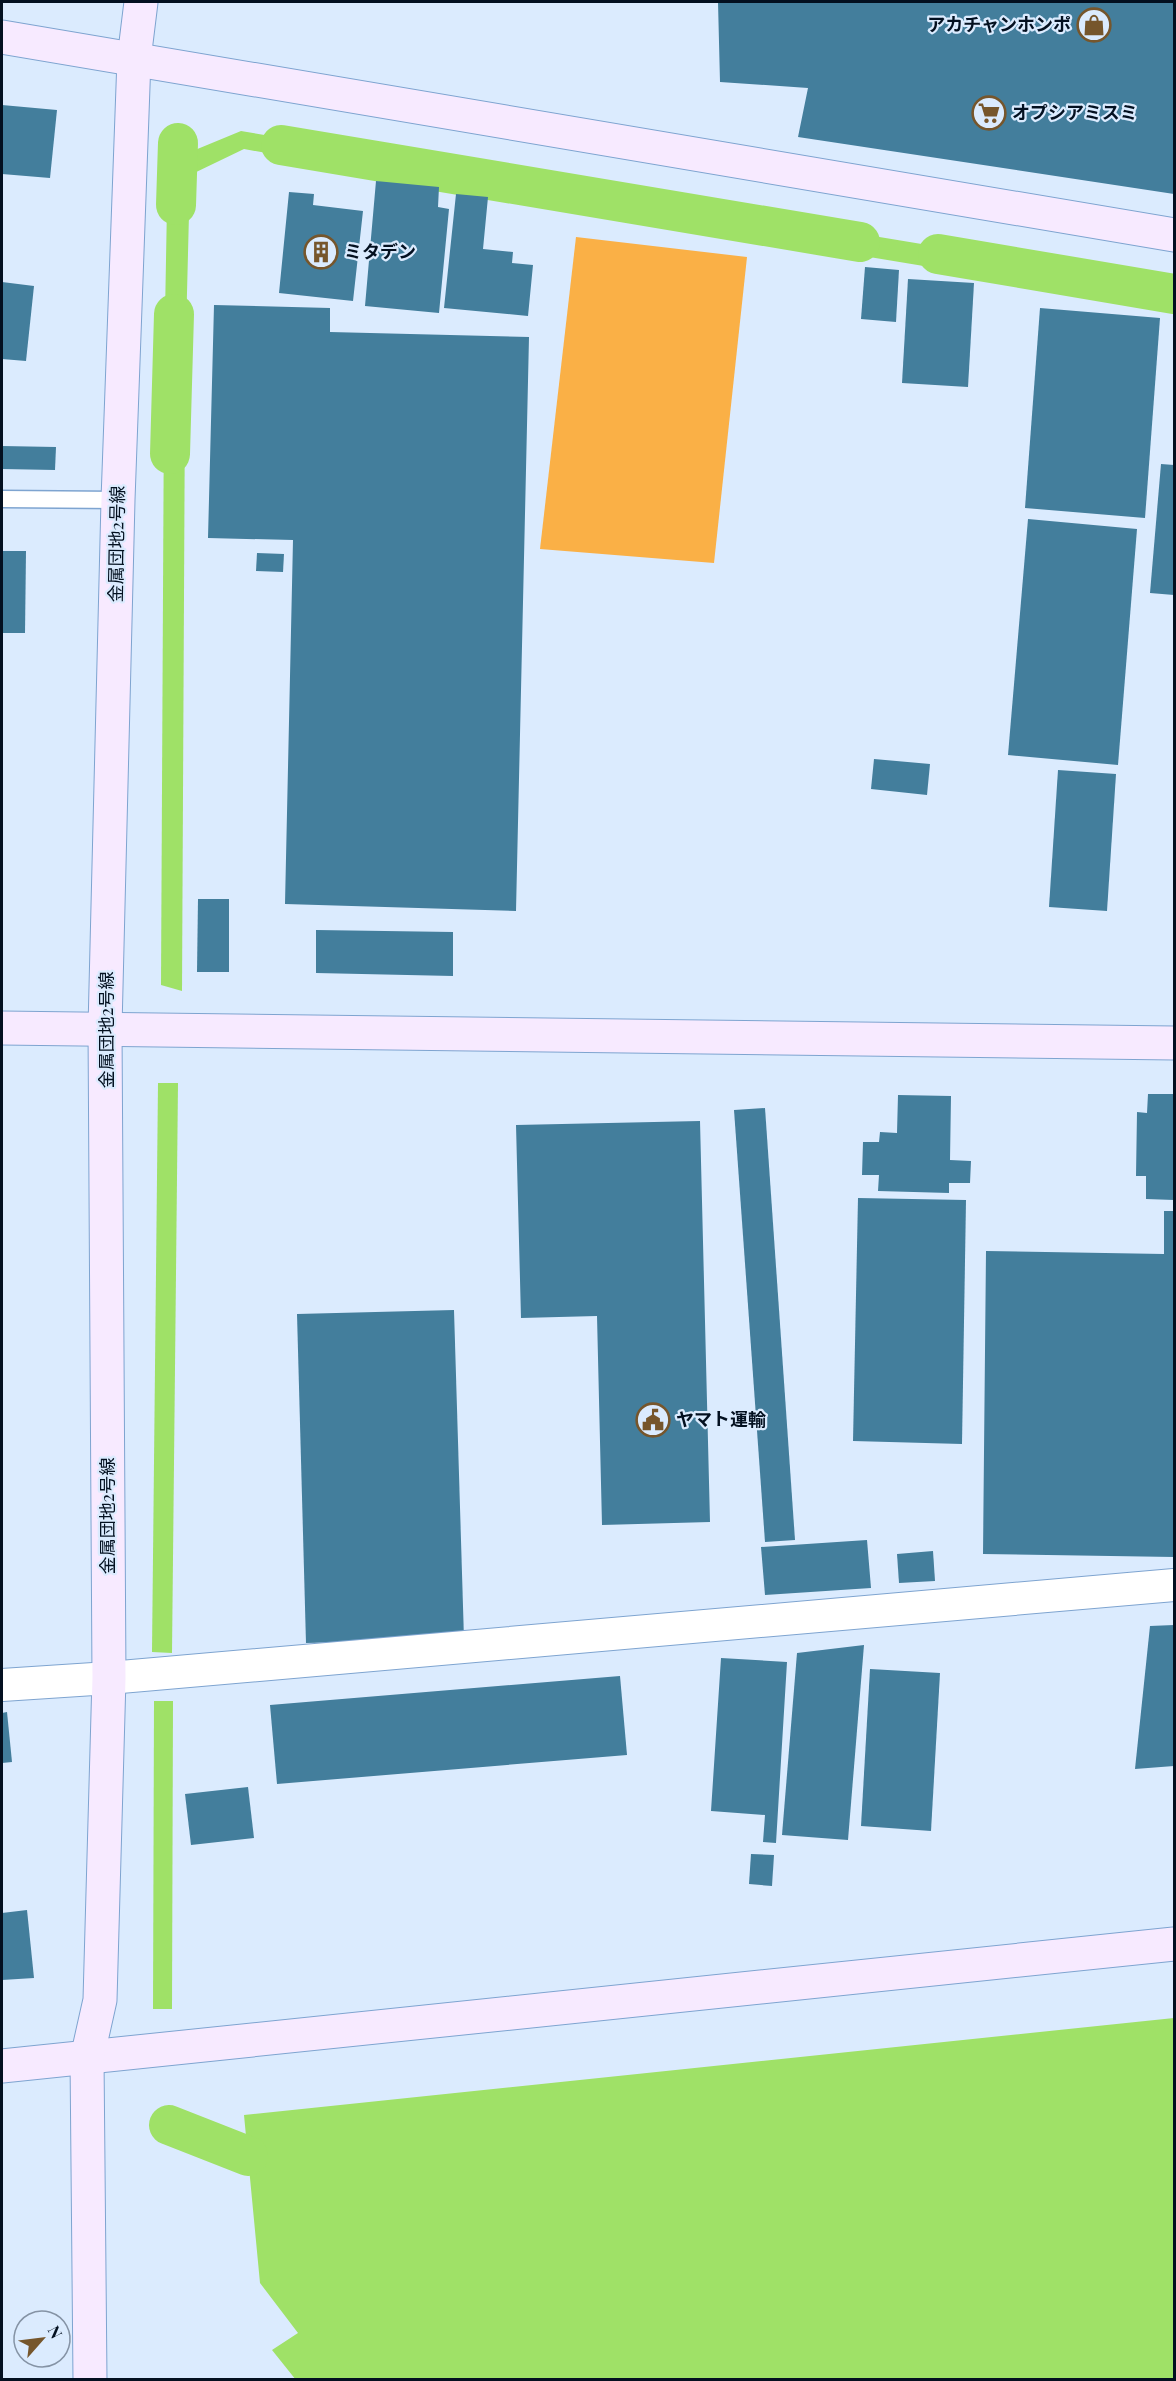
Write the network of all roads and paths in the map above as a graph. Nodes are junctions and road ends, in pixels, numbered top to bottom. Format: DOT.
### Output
graph roads {
  1 [pos="141,2"];
  2 [pos="2,37"];
  3 [pos="134,59"];
  4 [pos="1174,235"];
  5 [pos="2,499"];
  6 [pos="118,500"];
  7 [pos="2,1028"];
  8 [pos="105,1028"];
  9 [pos="1174,1043"];
  10 [pos="1174,1586"];
  11 [pos="109,1678"];
  12 [pos="2,1685"];
  13 [pos="1174,1944"];
  14 [pos="87,2058"];
  15 [pos="2,2066"];
  16 [pos="90,2379"];
  1 -- 3 [label="street, 金属団地2号線"];
  2 -- 3 [label="street"];
  3 -- 4 [label="street"];
  3 -- 6 [label="street, 金属団地2号線"];
  5 -- 6 [label="lane"];
  6 -- 8 [label="street, 金属団地2号線"];
  7 -- 8 [label="street"];
  8 -- 9 [label="street"];
  8 -- 11 [label="street, 金属団地2号線"];
  10 -- 11 [label="street"];
  11 -- 12 [label="street"];
  11 -- 14 [label="street, 金属団地2号線"];
  13 -- 14 [label="street"];
  14 -- 15 [label="street"];
  14 -- 16 [label="street, 金属団地2号線"];
}
